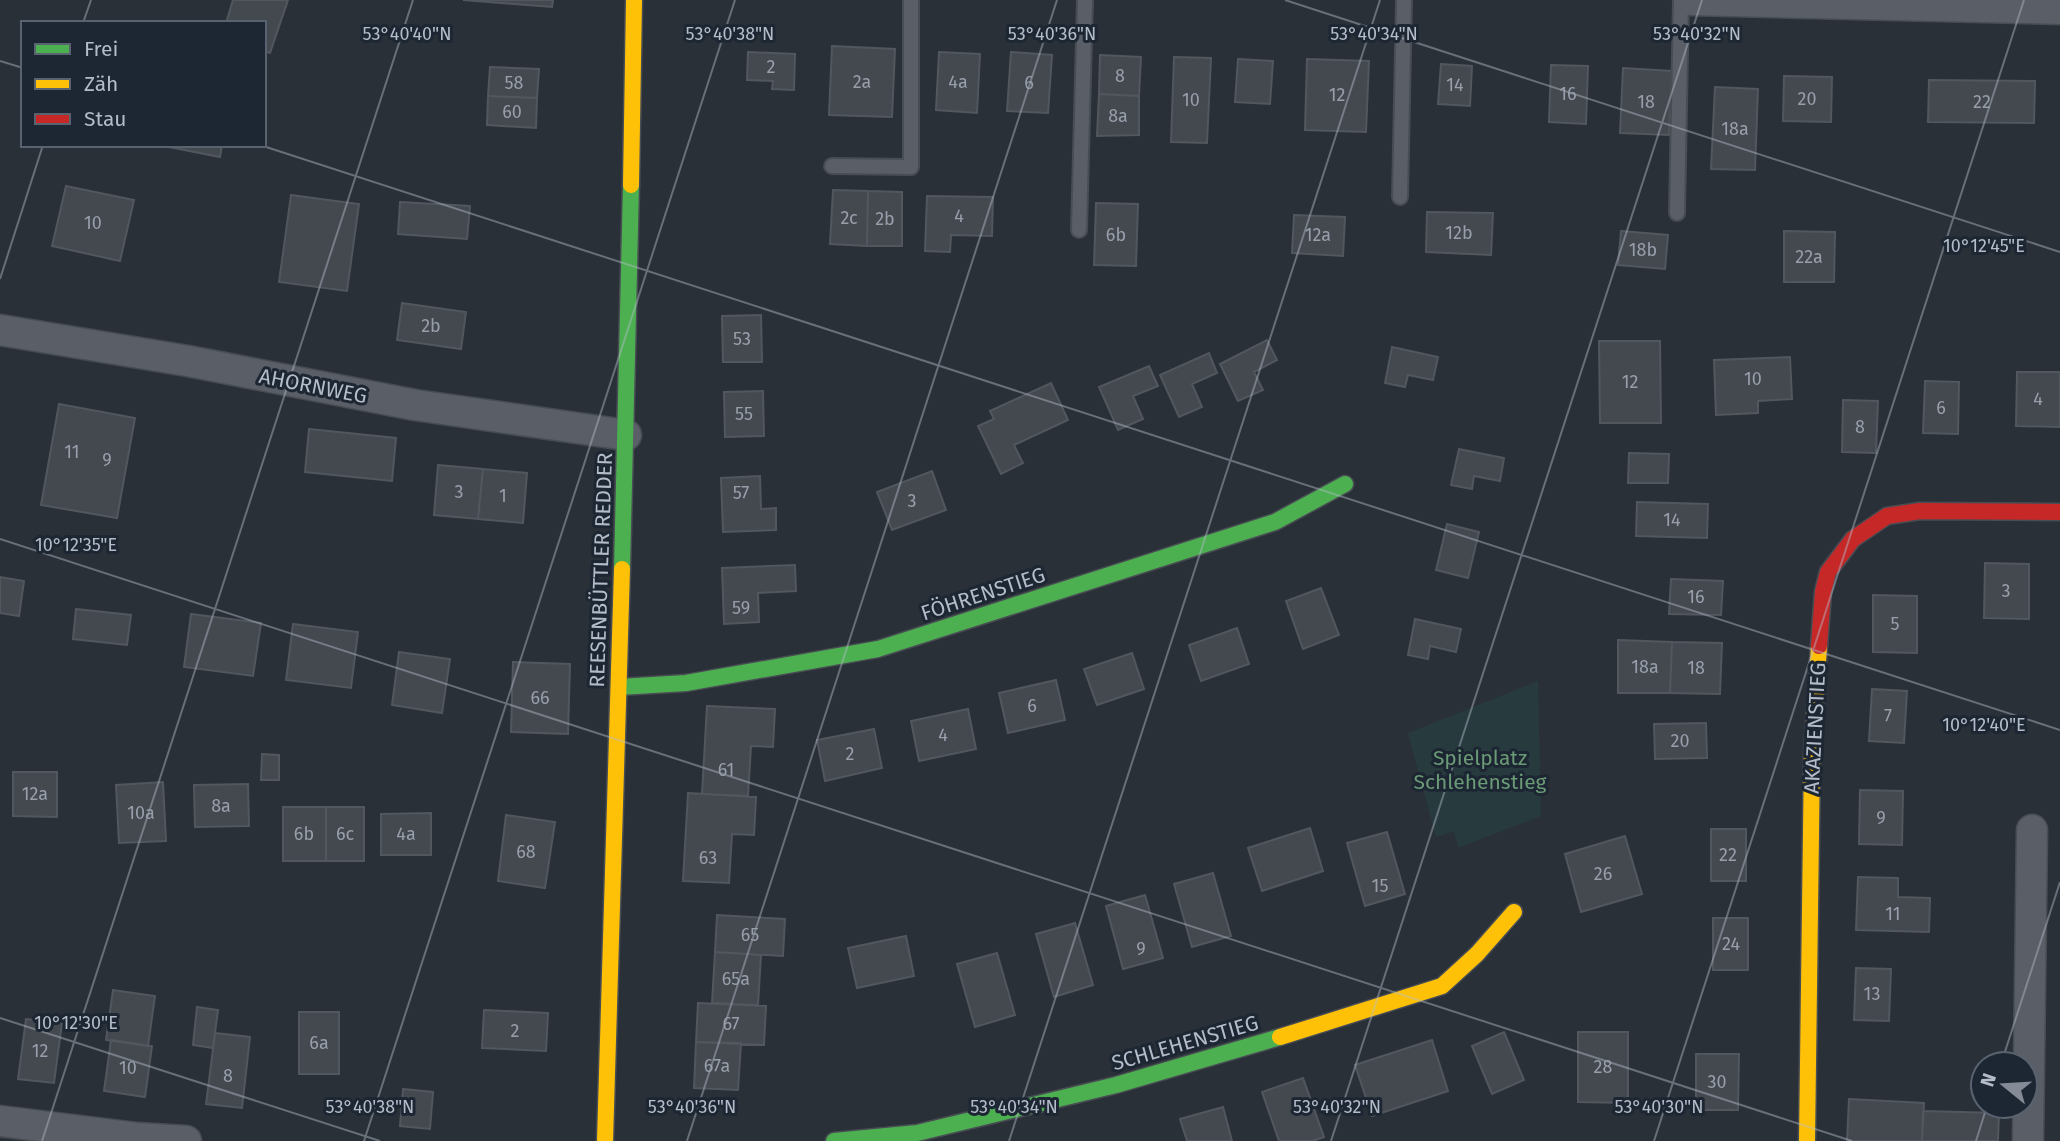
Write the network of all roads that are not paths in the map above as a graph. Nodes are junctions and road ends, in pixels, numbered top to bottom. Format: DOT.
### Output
graph roads {
  1 [pos="634,0"];
  2 [pos="911,0"];
  3 [pos="1085,0"];
  4 [pos="1404,0"];
  5 [pos="1681,0"];
  6 [pos="1691,0"];
  7 [pos="2060,9"];
  8 [pos="832,166"];
  9 [pos="1400,197"];
  10 [pos="1677,212"];
  11 [pos="1079,230"];
  12 [pos="0,330"];
  13 [pos="626,435"];
  14 [pos="1345,484"];
  15 [pos="2060,512"];
  16 [pos="619,687"];
  17 [pos="2032,830"];
  18 [pos="1514,912"];
  19 [pos="0,1121"];
  20 [pos="79,1136"];
  21 [pos="186,1141"];
  22 [pos="605,1141"];
  23 [pos="834,1141"];
  24 [pos="1807,1141"];
  25 [pos="2028,1141"];
  1 -- 13 [label="street, REESENBÜTTLER REDDER"];
  2 -- 8 [label="lane"];
  3 -- 11 [label="lane"];
  4 -- 9 [label="lane"];
  5 -- 10 [label="lane"];
  6 -- 7 [label="street"];
  12 -- 13 [label="street, AHORNWEG"];
  13 -- 16 [label="street, REESENBÜTTLER REDDER"];
  14 -- 16 [label="street, FÖHRENSTIEG"];
  15 -- 24 [label="street, AKAZIENSTIEG"];
  16 -- 22 [label="street, REESENBÜTTLER REDDER"];
  17 -- 25 [label="street"];
  18 -- 23 [label="street, SCHLEHENSTIEG"];
  19 -- 20 [label="street"];
  20 -- 21 [label="street"];
}
